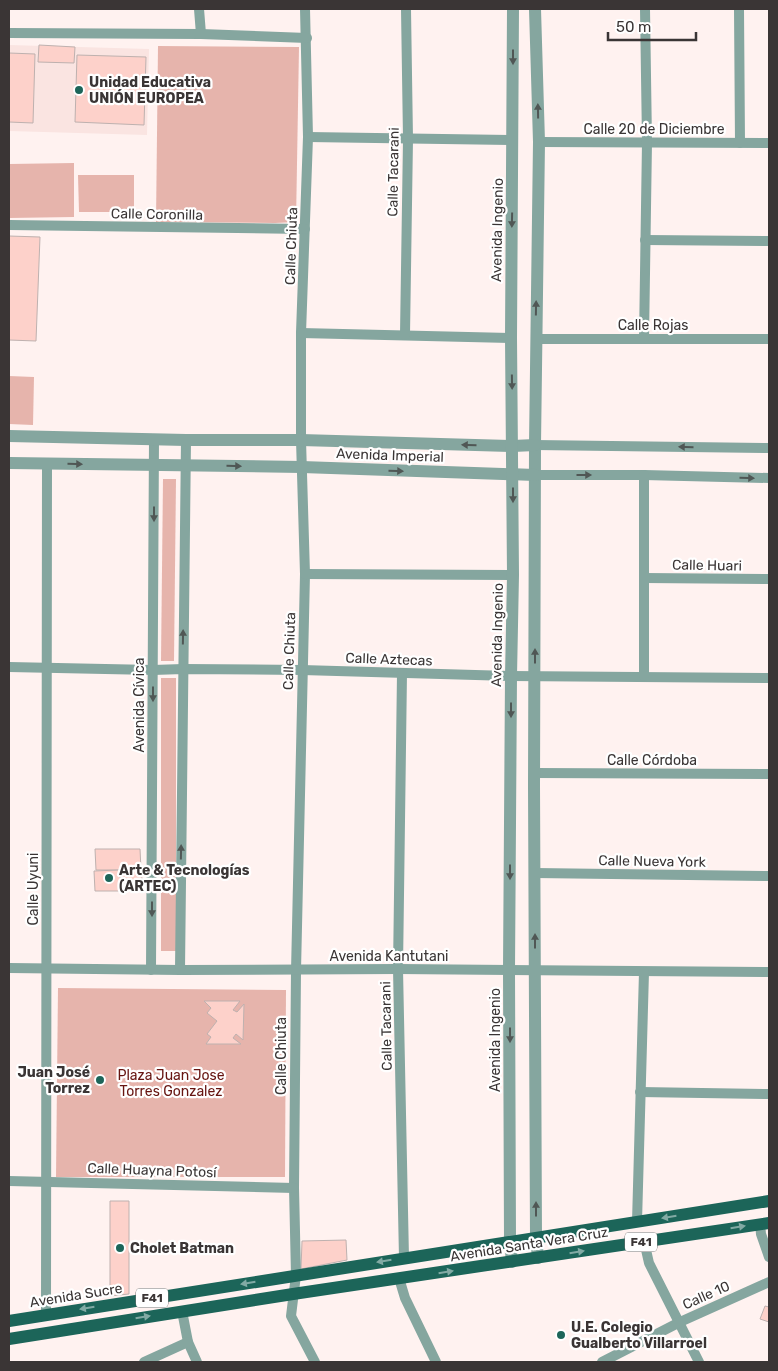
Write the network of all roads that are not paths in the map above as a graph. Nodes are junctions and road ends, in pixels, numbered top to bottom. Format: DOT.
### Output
graph roads {
  1 [pos="199,9"];
  2 [pos="305,9"];
  3 [pos="406,9"];
  4 [pos="513,9"];
  5 [pos="536,9"];
  6 [pos="645,9"];
  7 [pos="739,9"];
  8 [pos="9,33"];
  9 [pos="200,34"];
  10 [pos="307,38"];
  11 [pos="308,137"];
  12 [pos="408,139"];
  13 [pos="513,140"];
  14 [pos="539,142"];
  15 [pos="647,142"];
  16 [pos="740,143"];
  17 [pos="769,143"];
  18 [pos="9,225"];
  19 [pos="305,229"];
  20 [pos="645,240"];
  21 [pos="769,241"];
  22 [pos="301,333"];
  23 [pos="405,335"];
  24 [pos="511,338"];
  25 [pos="536,339"];
  26 [pos="644,339"];
  27 [pos="769,339"];
  28 [pos="9,436"];
  29 [pos="154,439"];
  30 [pos="186,440"];
  31 [pos="301,440"];
  32 [pos="535,444"];
  33 [pos="513,446"];
  34 [pos="769,448"];
  35 [pos="9,463"];
  36 [pos="47,464"];
  37 [pos="155,465"];
  38 [pos="185,465"];
  39 [pos="302,467"];
  40 [pos="513,475"];
  41 [pos="535,475"];
  42 [pos="644,475"];
  43 [pos="769,478"];
  44 [pos="305,574"];
  45 [pos="513,575"];
  46 [pos="644,578"];
  47 [pos="769,579"];
  48 [pos="9,667"];
  49 [pos="48,668"];
  50 [pos="183,669"];
  51 [pos="153,670"];
  52 [pos="302,670"];
  53 [pos="402,673"];
  54 [pos="535,675"];
  55 [pos="511,676"];
  56 [pos="644,676"];
  57 [pos="769,678"];
  58 [pos="534,773"];
  59 [pos="769,774"];
  60 [pos="535,873"];
  61 [pos="769,876"];
  62 [pos="9,968"];
  63 [pos="46,968"];
  64 [pos="398,969"];
  65 [pos="151,970"];
  66 [pos="180,970"];
  67 [pos="509,970"];
  68 [pos="534,970"];
  69 [pos="296,971"];
  70 [pos="644,972"];
  71 [pos="769,972"];
  72 [pos="640,1092"];
  73 [pos="769,1094"];
  74 [pos="9,1181"];
  75 [pos="45,1181"];
  76 [pos="294,1188"];
  77 [pos="769,1201"];
  78 [pos="637,1222"];
  79 [pos="764,1223"];
  80 [pos="536,1238"];
  81 [pos="644,1241"];
  82 [pos="510,1242"];
  83 [pos="769,1257"];
  84 [pos="404,1258"];
  85 [pos="538,1258"];
  86 [pos="512,1262"];
  87 [pos="296,1275"];
  88 [pos="399,1278"];
  89 [pos="769,1282"];
  90 [pos="293,1294"];
  91 [pos="182,1311"];
  92 [pos="46,1314"];
  93 [pos="9,1320"];
  94 [pos="680,1322"];
  95 [pos="9,1339"];
  96 [pos="188,1342"];
  97 [pos="144,1362"];
  98 [pos="197,1362"];
  99 [pos="315,1362"];
  100 [pos="436,1362"];
  101 [pos="602,1362"];
  102 [pos="699,1362"];
  1 -- 9 [label="street"];
  2 -- 10 [label="street, Calle Chiuta"];
  3 -- 12 [label="street, Calle Tacarani"];
  4 -- 13 [label="street, Avenida Ingenio, one-way"];
  14 -- 5 [label="street, one-way"];
  6 -- 15 [label="street"];
  7 -- 16 [label="street"];
  8 -- 9 [label="street"];
  9 -- 10 [label="street"];
  10 -- 11 [label="street, Calle Chiuta"];
  11 -- 12 [label="street"];
  11 -- 19 [label="street, Calle Chiuta"];
  12 -- 13 [label="street"];
  12 -- 23 [label="street, Calle Tacarani"];
  13 -- 24 [label="street, Avenida Ingenio, one-way"];
  14 -- 15 [label="street, Calle 20 de Diciembre"];
  25 -- 14 [label="street, one-way"];
  15 -- 16 [label="street, Calle 20 de Diciembre"];
  15 -- 20 [label="street"];
  16 -- 17 [label="street, Calle 20 de Diciembre"];
  18 -- 19 [label="street, Calle Coronilla"];
  19 -- 22 [label="street, Calle Chiuta"];
  20 -- 21 [label="street"];
  20 -- 26 [label="street"];
  22 -- 23 [label="street"];
  22 -- 31 [label="street, Calle Chiuta"];
  23 -- 24 [label="street"];
  24 -- 33 [label="street, Avenida Ingenio, one-way"];
  25 -- 26 [label="street, Calle Rojas"];
  25 -- 32 [label="street"];
  26 -- 27 [label="street, Calle Rojas"];
  28 -- 29 [label="street, Avenida Imperial"];
  29 -- 30 [label="street, Avenida Imperial"];
  29 -- 37 [label="street, Avenida Cívica"];
  30 -- 31 [label="street, Avenida Imperial"];
  30 -- 38 [label="street"];
  33 -- 31 [label="street, Avenida Imperial, one-way"];
  31 -- 39 [label="street, Calle Chiuta"];
  32 -- 33 [label="street, Avenida Imperial"];
  34 -- 32 [label="street, Avenida Imperial, one-way"];
  32 -- 41 [label="street"];
  33 -- 40 [label="street, Avenida Ingenio"];
  35 -- 36 [label="street, Avenida Imperial"];
  36 -- 37 [label="street, Avenida Imperial, one-way"];
  36 -- 49 [label="street, Calle Uyuni"];
  37 -- 38 [label="street, Avenida Imperial"];
  37 -- 51 [label="street, Avenida Cívica, one-way"];
  38 -- 39 [label="street, Avenida Imperial, one-way"];
  50 -- 38 [label="street, one-way"];
  39 -- 40 [label="street, Avenida Imperial, one-way"];
  39 -- 44 [label="street, Calle Chiuta"];
  40 -- 41 [label="street, Avenida Imperial"];
  40 -- 45 [label="street, Avenida Ingenio, one-way"];
  41 -- 42 [label="street, Avenida Imperial, one-way"];
  54 -- 41 [label="street, one-way"];
  42 -- 43 [label="street, Avenida Imperial, one-way"];
  42 -- 46 [label="street"];
  44 -- 45 [label="street"];
  44 -- 52 [label="street, Calle Chiuta"];
  45 -- 55 [label="street, Avenida Ingenio"];
  46 -- 47 [label="street, Calle Huari"];
  46 -- 56 [label="street"];
  48 -- 49 [label="street, Calle Aztecas"];
  49 -- 51 [label="street, Calle Aztecas"];
  49 -- 63 [label="street, Calle Uyuni"];
  50 -- 51 [label="street, Calle Aztecas"];
  50 -- 52 [label="street, Calle Aztecas"];
  66 -- 50 [label="street, one-way"];
  51 -- 65 [label="street, Avenida Cívica, one-way"];
  52 -- 53 [label="street, Calle Aztecas"];
  52 -- 69 [label="street, Calle Chiuta"];
  53 -- 55 [label="street, Calle Aztecas"];
  53 -- 64 [label="street, Calle Tacarani"];
  54 -- 55 [label="street, Calle Aztecas"];
  54 -- 56 [label="street, Calle Aztecas"];
  54 -- 58 [label="street"];
  55 -- 67 [label="street, Avenida Ingenio, one-way"];
  56 -- 57 [label="street, Calle Aztecas"];
  58 -- 59 [label="street, Calle Córdoba"];
  58 -- 60 [label="street"];
  60 -- 61 [label="street, Calle Nueva York"];
  68 -- 60 [label="street, one-way"];
  62 -- 63 [label="street, Avenida Kantutani"];
  63 -- 65 [label="street, Avenida Kantutani"];
  63 -- 75 [label="street, Calle Uyuni"];
  64 -- 67 [label="street, Avenida Kantutani"];
  64 -- 69 [label="street, Avenida Kantutani"];
  64 -- 84 [label="street, Calle Tacarani"];
  65 -- 66 [label="street, Avenida Kantutani"];
  66 -- 69 [label="street, Avenida Kantutani"];
  67 -- 68 [label="street, Avenida Kantutani"];
  67 -- 82 [label="street, Avenida Ingenio, one-way"];
  68 -- 70 [label="street, Avenida Kantutani"];
  80 -- 68 [label="street, one-way"];
  69 -- 76 [label="street, Calle Chiuta"];
  70 -- 71 [label="street, Avenida Kantutani"];
  70 -- 72 [label="street"];
  72 -- 73 [label="street"];
  72 -- 78 [label="street"];
  74 -- 75 [label="street, Calle Huayna Potosí"];
  75 -- 76 [label="street, Calle Huayna Potosí"];
  75 -- 92 [label="street, Calle Uyuni"];
  76 -- 87 [label="street, Calle Chiuta"];
  77 -- 78 [label="main road, Avenida Santa Vera Cruz / F41, one-way"];
  78 -- 80 [label="main road, Avenida Santa Vera Cruz / F41"];
  81 -- 79 [label="main road, Avenida Santa Vera Cruz / F41, one-way"];
  79 -- 83 [label="street"];
  80 -- 82 [label="main road, Avenida Santa Vera Cruz / F41"];
  80 -- 85 [label="street"];
  85 -- 81 [label="main road, Avenida Santa Vera Cruz / F41, one-way"];
  81 -- 94 [label="street"];
  82 -- 84 [label="main road, Avenida Santa Vera Cruz / F41"];
  82 -- 86 [label="street, Avenida Ingenio"];
  84 -- 87 [label="main road, Avenida Santa Vera Cruz / F41, one-way"];
  85 -- 86 [label="main road, Avenida Santa Vera Cruz / F41"];
  88 -- 86 [label="main road, Avenida Santa Vera Cruz / F41, one-way"];
  87 -- 90 [label="street, Calle Chiuta"];
  87 -- 92 [label="main road, Avenida Sucre / F41, one-way"];
  88 -- 90 [label="main road, Avenida Santa Vera Cruz / F41"];
  88 -- 100 [label="street"];
  89 -- 94 [label="street, Calle 10"];
  90 -- 91 [label="main road, F41"];
  90 -- 99 [label="street, Calle Chiuta"];
  95 -- 91 [label="main road, F41, one-way"];
  91 -- 96 [label="street"];
  92 -- 93 [label="main road, Avenida Sucre / F41"];
  94 -- 101 [label="street, Calle 10"];
  94 -- 102 [label="street"];
  96 -- 97 [label="street"];
  96 -- 98 [label="street"];
}
